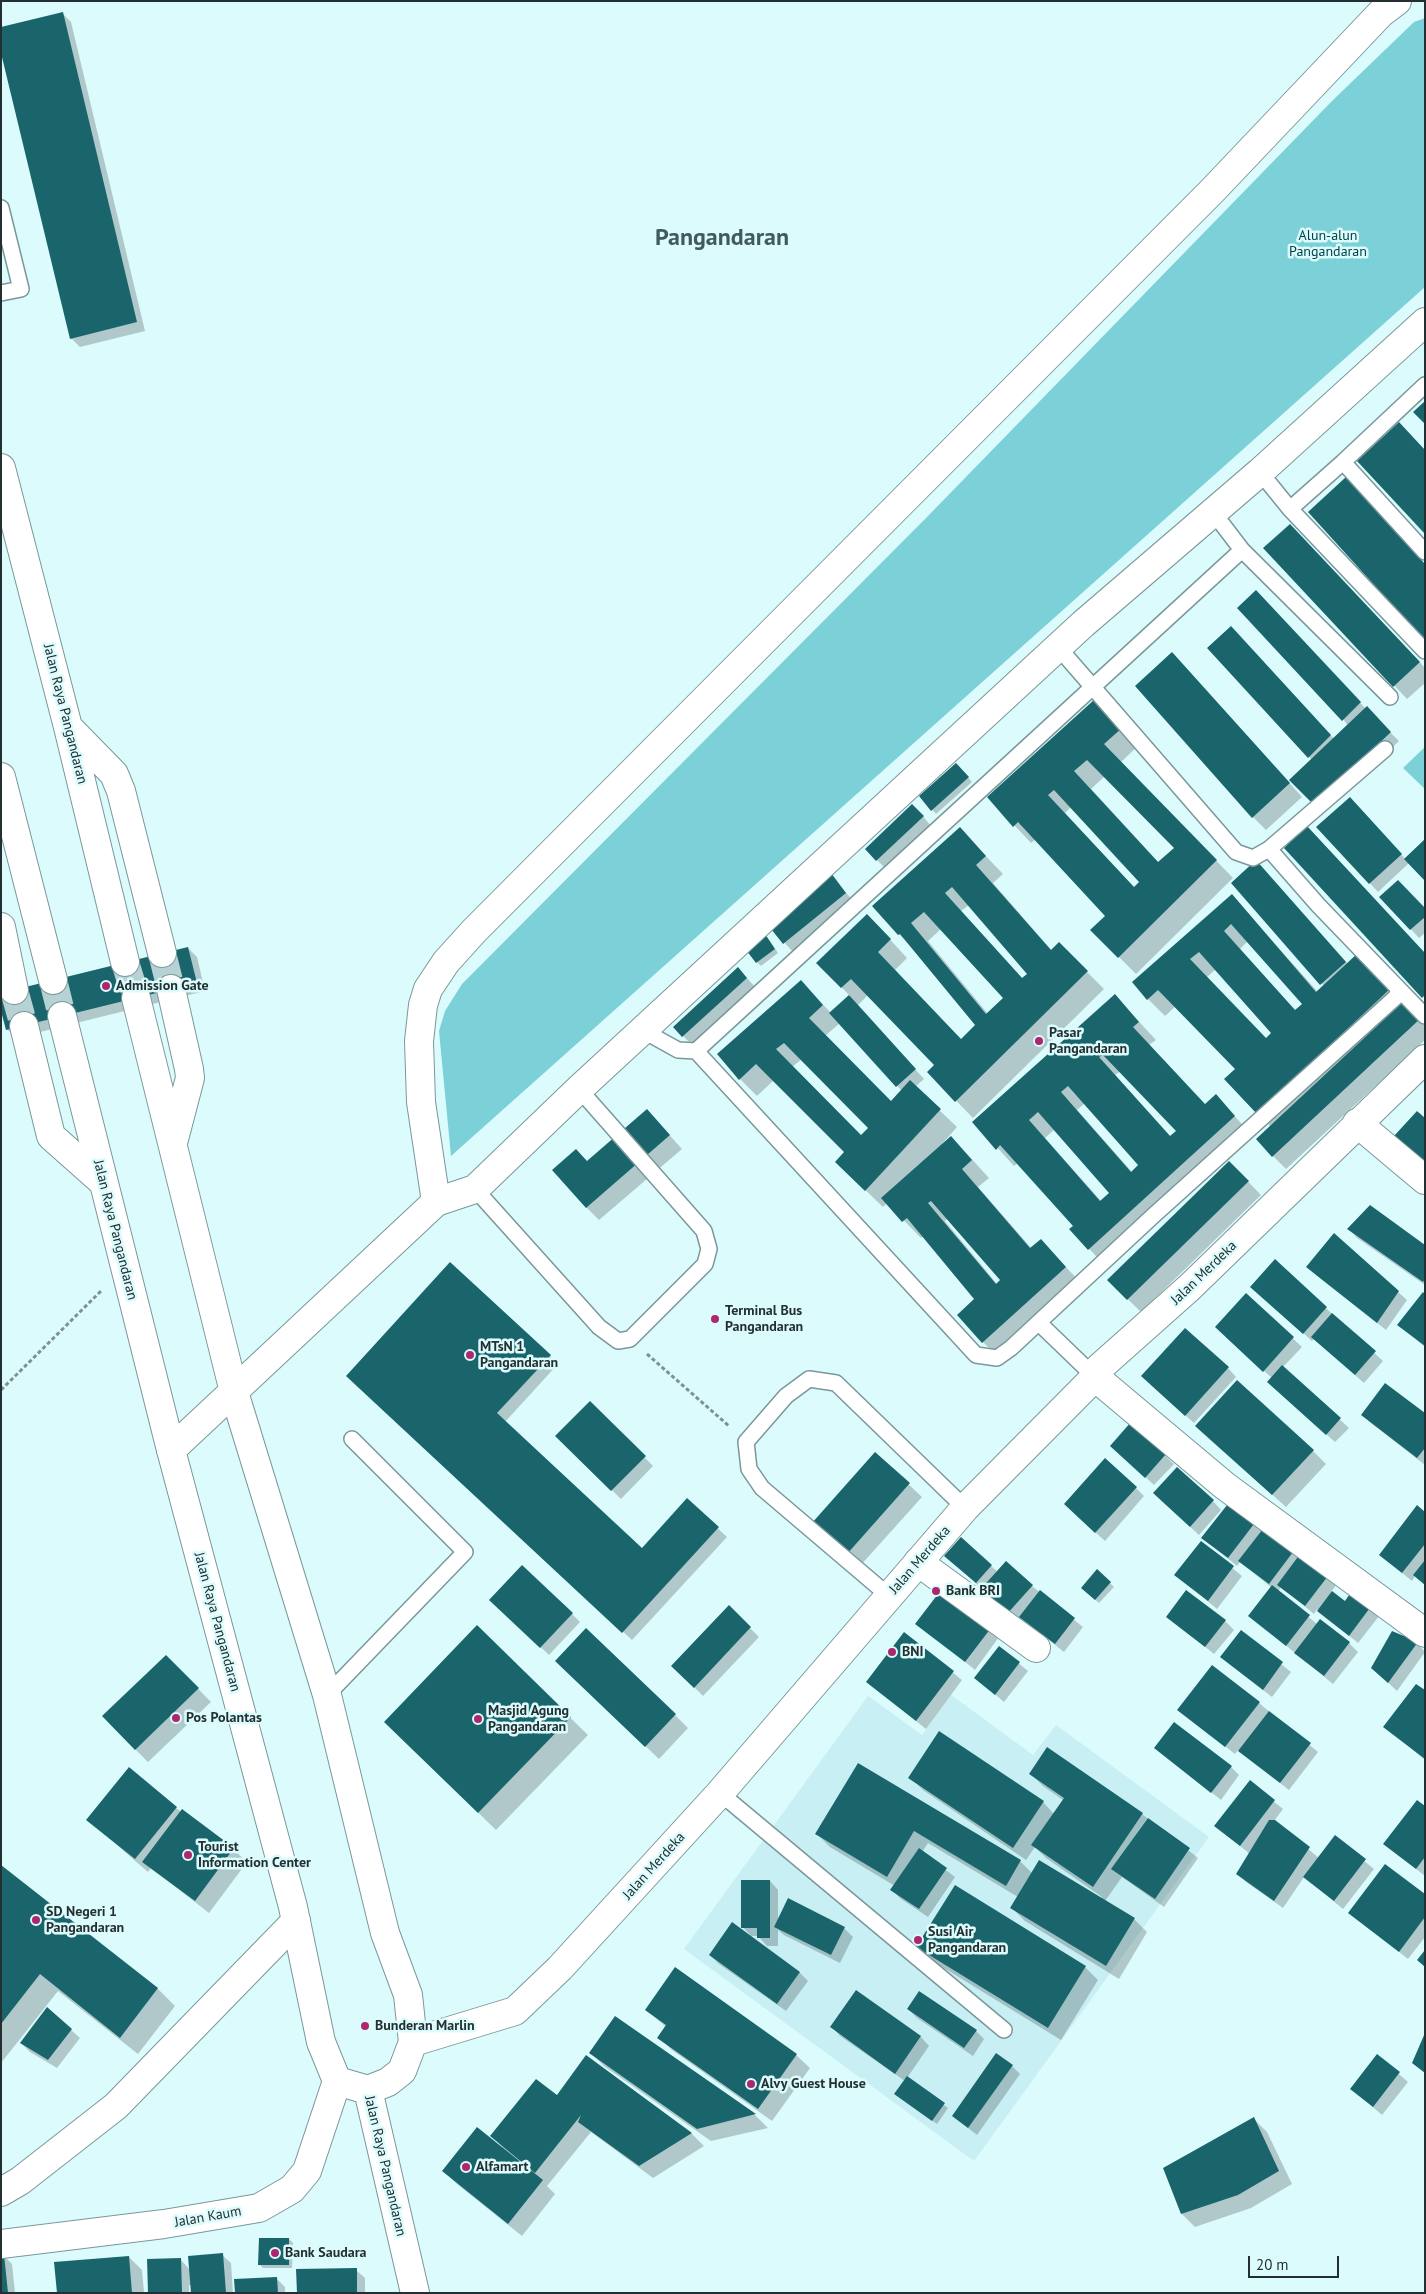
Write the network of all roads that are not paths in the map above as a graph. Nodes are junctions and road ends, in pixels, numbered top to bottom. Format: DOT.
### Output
graph roads {
  1 [pos="1397,1"];
  2 [pos="1,208"];
  3 [pos="1,293"];
  4 [pos="1425,323"];
  5 [pos="1425,385"];
  6 [pos="1343,462"];
  7 [pos="1,468"];
  8 [pos="1260,472"];
  9 [pos="1290,509"];
  10 [pos="1214,512"];
  11 [pos="1242,550"];
  12 [pos="1425,552"];
  13 [pos="1058,647"];
  14 [pos="1425,651"];
  15 [pos="1094,687"];
  16 [pos="1390,697"];
  17 [pos="68,727"];
  18 [pos="1385,749"];
  19 [pos="1,776"];
  20 [pos="1269,849"];
  21 [pos="1,927"];
  22 [pos="162,953"];
  23 [pos="125,962"];
  24 [pos="53,980"];
  25 [pos="1397,987"];
  26 [pos="171,989"];
  27 [pos="14,990"];
  28 [pos="136,998"];
  29 [pos="62,1016"];
  30 [pos="1425,1016"];
  31 [pos="24,1026"];
  32 [pos="642,1030"];
  33 [pos="696,1051"];
  34 [pos="1425,1059"];
  35 [pos="578,1089"];
  36 [pos="1357,1123"];
  37 [pos="172,1147"];
  38 [pos="1425,1180"];
  39 [pos="104,1183"];
  40 [pos="475,1189"];
  41 [pos="436,1202"];
  42 [pos="1039,1323"];
  43 [pos="1095,1377"];
  44 [pos="234,1392"];
  45 [pos="352,1439"];
  46 [pos="170,1450"];
  47 [pos="965,1508"];
  48 [pos="918,1562"];
  49 [pos="889,1596"];
  50 [pos="1425,1633"];
  51 [pos="1036,1648"];
  52 [pos="327,1695"];
  53 [pos="720,1793"];
  54 [pos="296,1921"];
  55 [pos="1004,2030"];
  56 [pos="413,2042"];
  57 [pos="337,2081"];
  58 [pos="368,2090"];
  59 [pos="1,2192"];
  60 [pos="1,2244"];
  61 [pos="415,2293"];
  1 -- 41 [label="main road"];
  2 -- 3 [label="lane"];
  4 -- 8 [label="main road"];
  5 -- 6 [label="lane"];
  6 -- 9 [label="lane"];
  6 -- 12 [label="lane"];
  7 -- 17 [label="main road, Jalan Raya Pangandaran"];
  8 -- 9 [label="lane"];
  8 -- 10 [label="main road"];
  9 -- 14 [label="lane"];
  10 -- 11 [label="lane"];
  10 -- 13 [label="main road"];
  11 -- 15 [label="lane"];
  11 -- 16 [label="lane"];
  13 -- 15 [label="lane"];
  13 -- 32 [label="main road"];
  15 -- 20 [label="lane"];
  15 -- 33 [label="lane"];
  17 -- 22 [label="main road"];
  17 -- 23 [label="main road, Jalan Raya Pangandaran"];
  18 -- 20 [label="lane"];
  19 -- 24 [label="main road"];
  20 -- 25 [label="lane"];
  21 -- 27 [label="main road"];
  25 -- 30 [label="lane"];
  25 -- 42 [label="lane"];
  26 -- 37 [label="main road"];
  28 -- 37 [label="main road"];
  29 -- 39 [label="main road, Jalan Raya Pangandaran"];
  31 -- 39 [label="main road"];
  32 -- 33 [label="lane"];
  32 -- 35 [label="main road"];
  33 -- 42 [label="lane"];
  34 -- 36 [label="main road, Jalan Merdeka"];
  35 -- 40 [label="main road"];
  35 -- 40 [label="lane"];
  36 -- 38 [label="main road"];
  36 -- 43 [label="main road, Jalan Merdeka"];
  37 -- 44 [label="main road"];
  39 -- 46 [label="main road, Jalan Raya Pangandaran"];
  40 -- 41 [label="main road"];
  41 -- 44 [label="main road"];
  42 -- 43 [label="lane"];
  43 -- 47 [label="main road, Jalan Merdeka"];
  43 -- 50 [label="main road"];
  44 -- 46 [label="main road"];
  44 -- 52 [label="main road"];
  45 -- 52 [label="lane"];
  46 -- 54 [label="main road, Jalan Raya Pangandaran"];
  47 -- 48 [label="main road, Jalan Merdeka"];
  47 -- 49 [label="lane"];
  48 -- 49 [label="main road, Jalan Merdeka"];
  48 -- 51 [label="main road"];
  49 -- 53 [label="main road, Jalan Merdeka"];
  52 -- 56 [label="main road"];
  53 -- 55 [label="lane"];
  53 -- 56 [label="main road, Jalan Merdeka"];
  54 -- 57 [label="main road, Jalan Raya Pangandaran"];
  54 -- 59 [label="main road"];
  56 -- 58 [label="main road"];
  57 -- 58 [label="main road, Jalan Raya Pangandaran"];
  57 -- 60 [label="main road, Jalan Kaum"];
  58 -- 61 [label="main road, Jalan Raya Pangandaran"];
}
